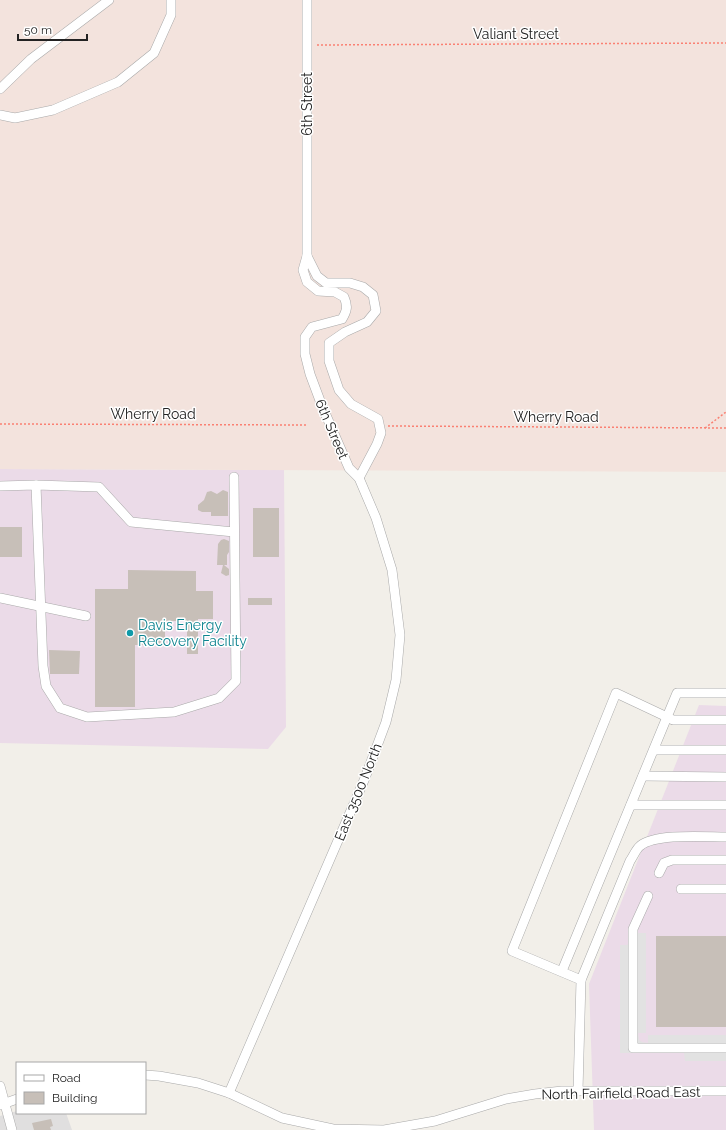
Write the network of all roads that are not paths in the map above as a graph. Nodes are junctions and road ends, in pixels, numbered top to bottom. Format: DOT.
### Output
graph roads {
  1 [pos="109,0"];
  2 [pos="171,0"];
  3 [pos="307,0"];
  4 [pos="0,89"];
  5 [pos="0,115"];
  6 [pos="307,256"];
  7 [pos="234,477"];
  8 [pos="359,478"];
  9 [pos="36,485"];
  10 [pos="0,486"];
  11 [pos="234,532"];
  12 [pos="0,598"];
  13 [pos="41,607"];
  14 [pos="86,616"];
  15 [pos="726,693"];
  16 [pos="667,717"];
  17 [pos="726,720"];
  18 [pos="654,750"];
  19 [pos="726,750"];
  20 [pos="643,776"];
  21 [pos="726,777"];
  22 [pos="631,805"];
  23 [pos="726,805"];
  24 [pos="726,837"];
  25 [pos="726,860"];
  26 [pos="659,873"];
  27 [pos="681,889"];
  28 [pos="726,889"];
  29 [pos="648,896"];
  30 [pos="562,971"];
  31 [pos="581,980"];
  32 [pos="726,1048"];
  33 [pos="146,1075"];
  34 [pos="0,1086"];
  35 [pos="578,1091"];
  36 [pos="726,1092"];
  37 [pos="229,1093"];
  38 [pos="16,1099"];
  39 [pos="2,1104"];
  40 [pos="12,1130"];
  1 -- 4 [label="street"];
  2 -- 5 [label="street"];
  3 -- 6 [label="street, 6th Street"];
  6 -- 8 [label="street, 6th Street"];
  6 -- 8 [label="street, 6th Street"];
  7 -- 11 [label="street"];
  8 -- 37 [label="street, East 3500 North"];
  9 -- 10 [label="street"];
  9 -- 11 [label="street"];
  9 -- 13 [label="street"];
  11 -- 13 [label="street"];
  12 -- 13 [label="street"];
  13 -- 14 [label="street"];
  15 -- 16 [label="street"];
  16 -- 17 [label="street"];
  16 -- 18 [label="street"];
  16 -- 30 [label="street"];
  18 -- 19 [label="street"];
  18 -- 20 [label="street"];
  20 -- 21 [label="street"];
  20 -- 22 [label="street"];
  22 -- 23 [label="street"];
  22 -- 30 [label="street"];
  24 -- 31 [label="street"];
  25 -- 26 [label="street"];
  27 -- 28 [label="street"];
  29 -- 32 [label="street"];
  30 -- 31 [label="street"];
  31 -- 35 [label="street"];
  33 -- 37 [label="street, North Fairfield Road East"];
  34 -- 39 [label="street"];
  35 -- 36 [label="street, North Fairfield Road East"];
  35 -- 37 [label="street, North Fairfield Road East"];
  38 -- 39 [label="street"];
  39 -- 40 [label="street"];
}
